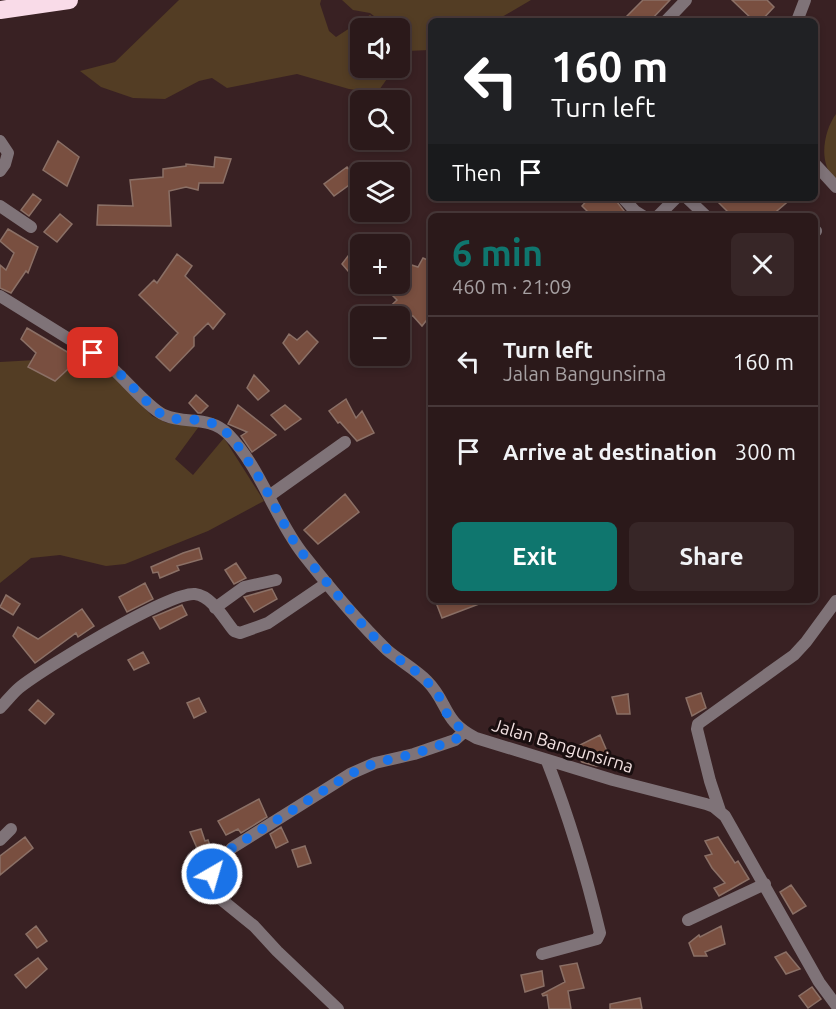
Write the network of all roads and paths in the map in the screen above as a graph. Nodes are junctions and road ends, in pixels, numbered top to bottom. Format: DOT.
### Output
graph roads {
  1 [pos="687,0"];
  2 [pos="805,0"];
  3 [pos="59,1"];
  4 [pos="0,10"];
  5 [pos="669,18"];
  6 [pos="798,18"];
  7 [pos="0,141"];
  8 [pos="818,167"];
  9 [pos="0,171"];
  10 [pos="836,187"];
  11 [pos="626,201"];
  12 [pos="673,201"];
  13 [pos="690,201"];
  14 [pos="0,206"];
  15 [pos="638,213"];
  16 [pos="661,213"];
  17 [pos="703,213"];
  18 [pos="32,227"];
  19 [pos="0,296"];
  20 [pos="345,442"];
  21 [pos="269,496"];
  22 [pos="276,580"];
  23 [pos="327,583"];
  24 [pos="836,601"];
  25 [pos="215,608"];
  26 [pos="0,708"];
  27 [pos="464,732"];
  28 [pos="547,761"];
  29 [pos="720,812"];
  30 [pos="11,829"];
  31 [pos="0,840"];
  32 [pos="765,884"];
  33 [pos="688,920"];
  34 [pos="542,954"];
  35 [pos="836,1005"];
  36 [pos="338,1009"];
  1 -- 5 [label="street"];
  2 -- 6 [label="street"];
  3 -- 4 [label="highway"];
  7 -- 9 [label="street"];
  8 -- 10 [label="street"];
  11 -- 15 [label="street"];
  12 -- 16 [label="street"];
  13 -- 17 [label="street"];
  14 -- 18 [label="street"];
  19 -- 21 [label="street, Jalan Bangunsirna"];
  20 -- 21 [label="street"];
  21 -- 23 [label="street, Jalan Bangunsirna"];
  22 -- 25 [label="street"];
  23 -- 25 [label="street"];
  23 -- 27 [label="street, Jalan Bangunsirna"];
  24 -- 29 [label="street"];
  25 -- 26 [label="street"];
  27 -- 28 [label="street, Jalan Bangunsirna"];
  27 -- 36 [label="street"];
  28 -- 29 [label="street, Jalan Bangunsirna"];
  28 -- 34 [label="street"];
  29 -- 32 [label="street"];
  30 -- 31 [label="street"];
  32 -- 33 [label="street"];
  32 -- 35 [label="street"];
}
